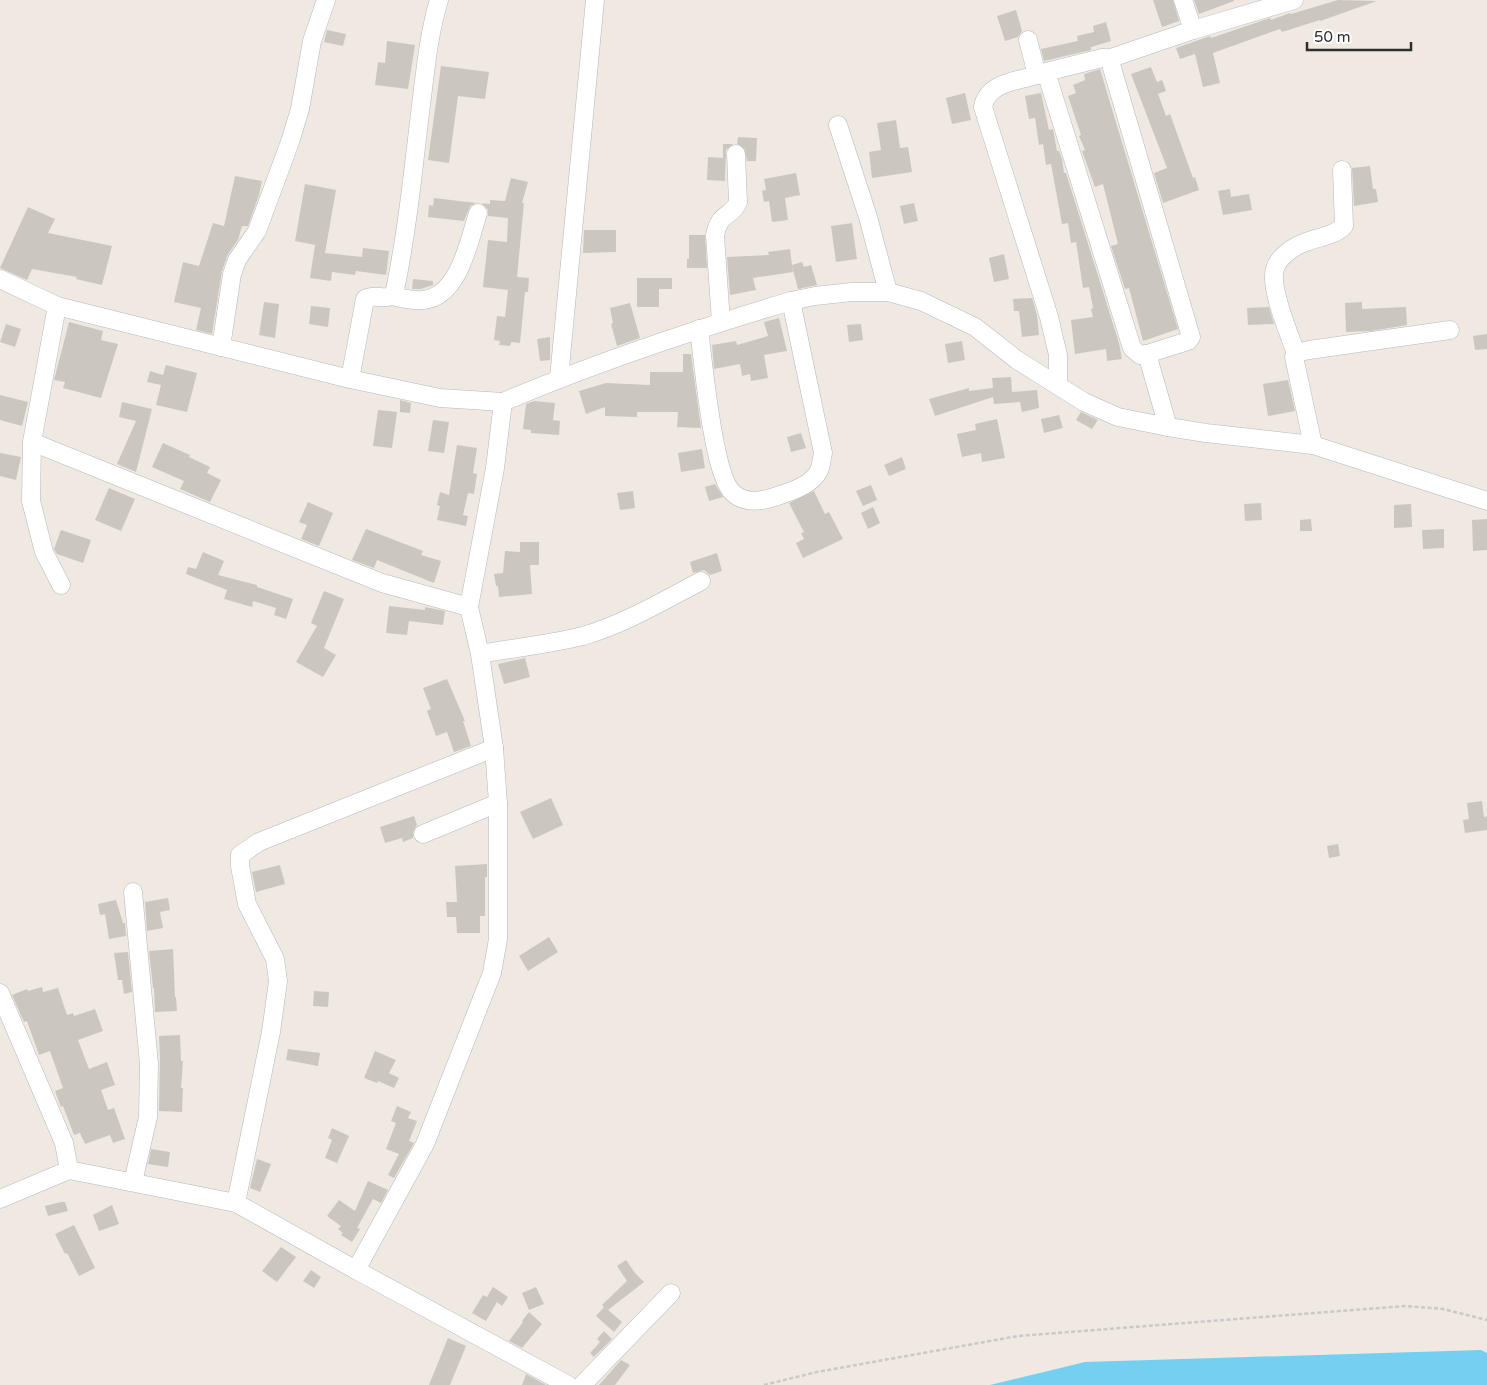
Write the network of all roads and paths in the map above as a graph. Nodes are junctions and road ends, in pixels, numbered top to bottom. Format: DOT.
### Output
graph roads {
  1 [pos="326,0"];
  2 [pos="439,0"];
  3 [pos="595,0"];
  4 [pos="1183,0"];
  5 [pos="1294,0"];
  6 [pos="1194,30"];
  7 [pos="1028,40"];
  8 [pos="1108,59"];
  9 [pos="1042,74"];
  10 [pos="838,125"];
  11 [pos="736,154"];
  12 [pos="1342,170"];
  13 [pos="478,213"];
  14 [pos="0,279"];
  15 [pos="888,292"];
  16 [pos="392,296"];
  17 [pos="791,301"];
  18 [pos="57,306"];
  19 [pos="721,322"];
  20 [pos="699,329"];
  21 [pos="1450,330"];
  22 [pos="221,347"];
  23 [pos="1296,353"];
  24 [pos="1147,354"];
  25 [pos="559,378"];
  26 [pos="350,379"];
  27 [pos="1058,385"];
  28 [pos="503,402"];
  29 [pos="1168,427"];
  30 [pos="32,442"];
  31 [pos="1313,445"];
  32 [pos="1487,501"];
  33 [pos="701,581"];
  34 [pos="61,585"];
  35 [pos="469,607"];
  36 [pos="480,654"];
  37 [pos="494,748"];
  38 [pos="498,803"];
  39 [pos="423,834"];
  40 [pos="133,892"];
  41 [pos="0,992"];
  42 [pos="69,1170"];
  43 [pos="133,1182"];
  44 [pos="0,1199"];
  45 [pos="236,1203"];
  46 [pos="356,1270"];
  47 [pos="671,1293"];
  48 [pos="1487,1320"];
  49 [pos="568,1385"];
  50 [pos="582,1385"];
  51 [pos="764,1385"];
  1 -- 22 [label="street"];
  2 -- 16 [label="street"];
  3 -- 25 [label="street"];
  4 -- 6 [label="street"];
  5 -- 6 [label="street"];
  6 -- 8 [label="street"];
  7 -- 9 [label="street"];
  8 -- 9 [label="street"];
  8 -- 24 [label="street"];
  9 -- 24 [label="street"];
  9 -- 27 [label="street"];
  10 -- 15 [label="street"];
  11 -- 19 [label="street"];
  12 -- 23 [label="street"];
  13 -- 16 [label="street"];
  14 -- 18 [label="street"];
  15 -- 17 [label="street"];
  15 -- 27 [label="street"];
  16 -- 26 [label="street"];
  17 -- 19 [label="street"];
  17 -- 20 [label="street"];
  18 -- 22 [label="street"];
  18 -- 30 [label="street"];
  19 -- 20 [label="street"];
  20 -- 25 [label="street"];
  21 -- 23 [label="street"];
  22 -- 26 [label="street"];
  23 -- 31 [label="street"];
  24 -- 29 [label="street"];
  25 -- 28 [label="street"];
  26 -- 28 [label="street"];
  27 -- 29 [label="street"];
  28 -- 35 [label="street"];
  29 -- 31 [label="street"];
  30 -- 34 [label="street"];
  30 -- 35 [label="street"];
  31 -- 32 [label="street"];
  33 -- 36 [label="street"];
  35 -- 36 [label="street"];
  36 -- 37 [label="street"];
  37 -- 38 [label="street"];
  37 -- 45 [label="street"];
  38 -- 39 [label="street"];
  38 -- 46 [label="street"];
  40 -- 43 [label="street"];
  41 -- 42 [label="street"];
  42 -- 43 [label="street"];
  42 -- 44 [label="street"];
  43 -- 45 [label="street"];
  45 -- 46 [label="street"];
  46 -- 49 [label="street"];
  47 -- 50 [label="street"];
  48 -- 51 [label="path"];
}
